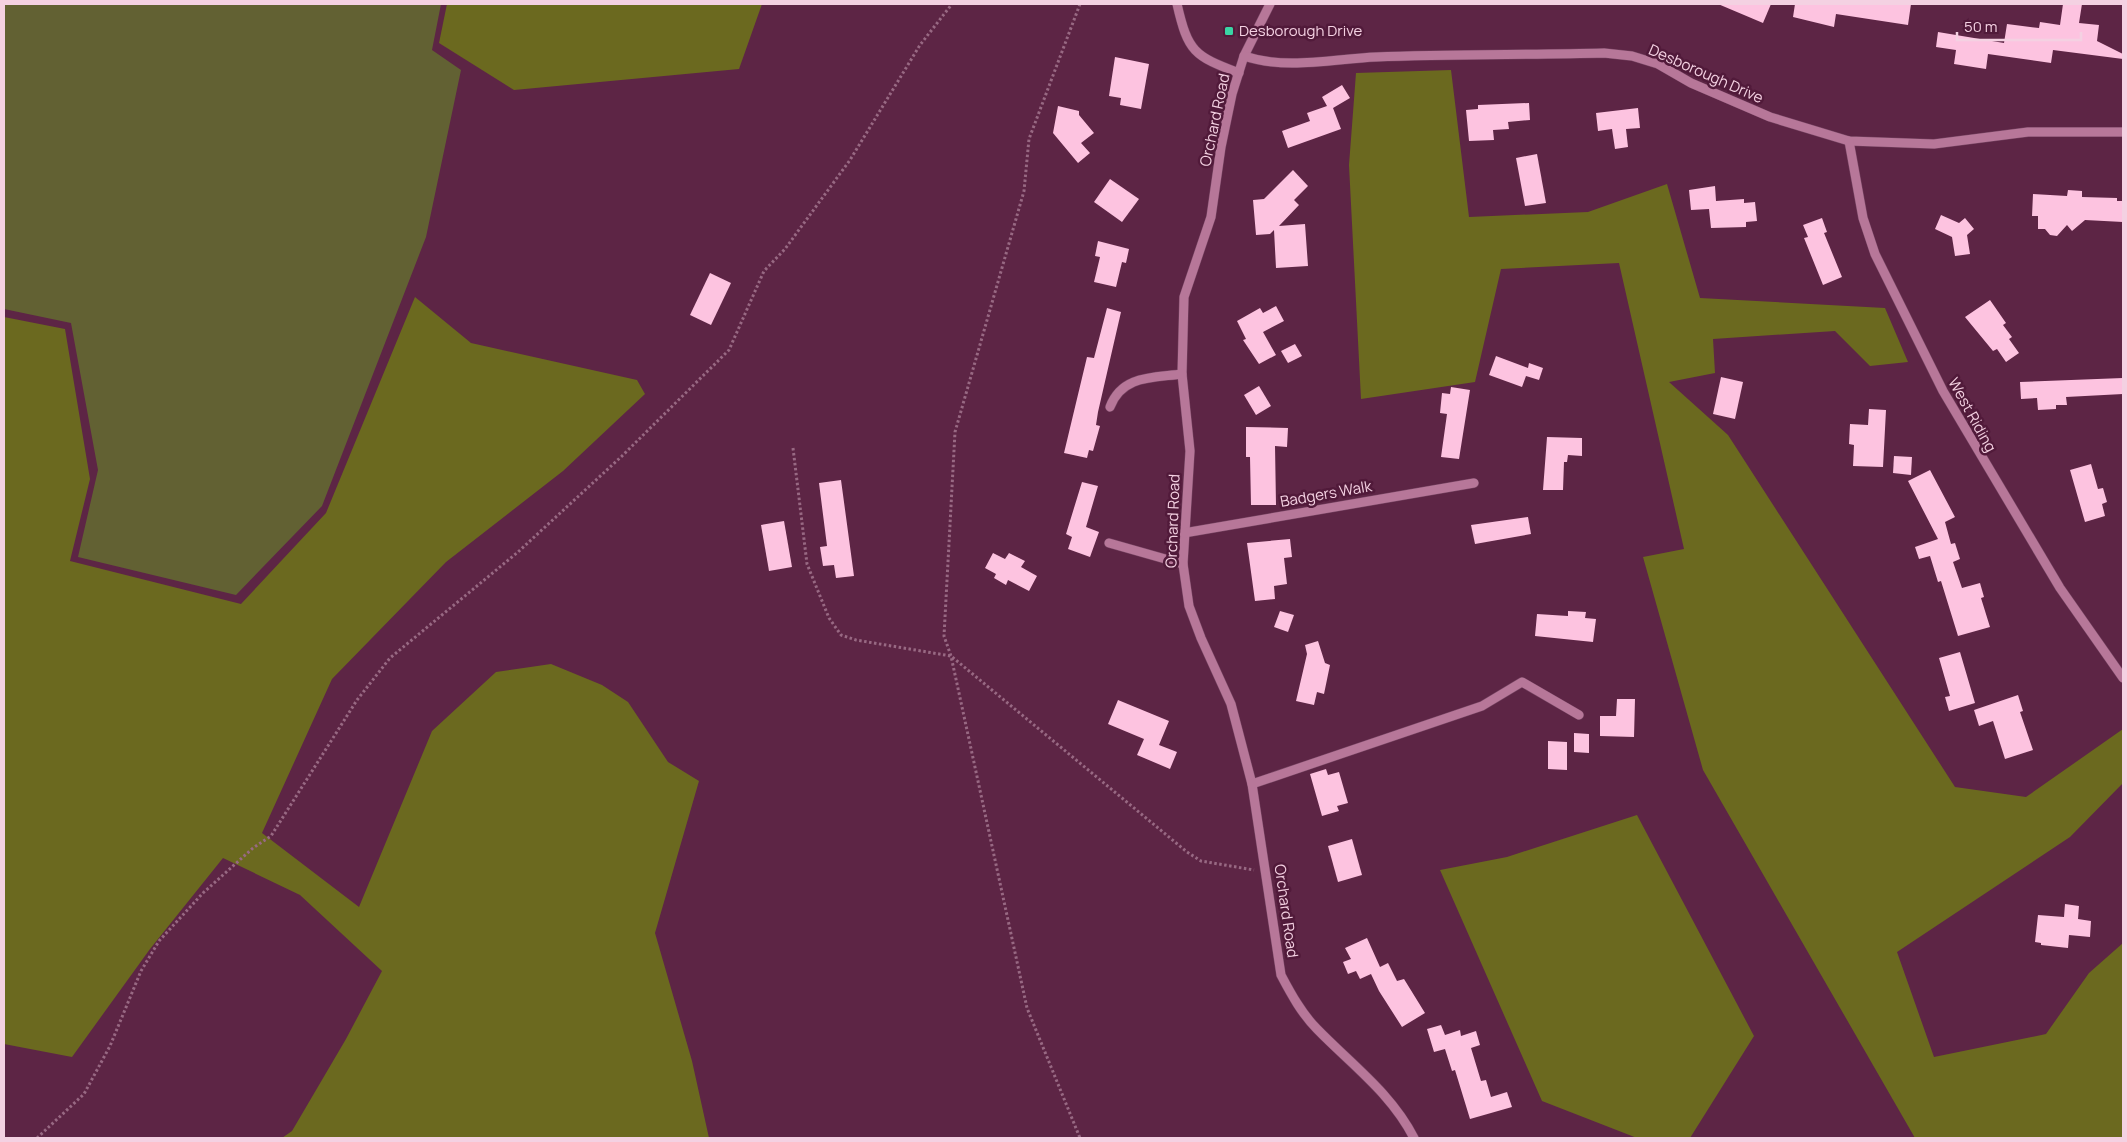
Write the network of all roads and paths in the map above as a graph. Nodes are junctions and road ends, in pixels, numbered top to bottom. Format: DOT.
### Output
graph roads {
  1 [pos="952,4"];
  2 [pos="1080,4"];
  3 [pos="1177,4"];
  4 [pos="1270,4"];
  5 [pos="1244,56"];
  6 [pos="1239,74"];
  7 [pos="2123,132"];
  8 [pos="1849,141"];
  9 [pos="1182,374"];
  10 [pos="1110,407"];
  11 [pos="793,448"];
  12 [pos="1474,483"];
  13 [pos="1184,533"];
  14 [pos="1109,543"];
  15 [pos="1183,564"];
  16 [pos="951,656"];
  17 [pos="2123,678"];
  18 [pos="1579,716"];
  19 [pos="1252,784"];
  20 [pos="1267,873"];
  21 [pos="37,1138"];
  22 [pos="1080,1138"];
  23 [pos="1414,1138"];
  1 -- 21 [label="path"];
  2 -- 16 [label="path"];
  3 -- 6 [label="street"];
  4 -- 5 [label="street, Orchard Road"];
  5 -- 6 [label="street, Orchard Road"];
  5 -- 8 [label="street, Desborough Drive"];
  6 -- 9 [label="street, Orchard Road"];
  7 -- 8 [label="street, Desborough Drive"];
  8 -- 17 [label="street, West Riding"];
  9 -- 10 [label="street"];
  9 -- 13 [label="street, Orchard Road"];
  11 -- 16 [label="path"];
  12 -- 13 [label="street, Badgers Walk"];
  13 -- 15 [label="street, Orchard Road"];
  14 -- 15 [label="street"];
  15 -- 19 [label="street, Orchard Road"];
  16 -- 20 [label="path"];
  16 -- 22 [label="path"];
  18 -- 19 [label="street"];
  19 -- 20 [label="street, Orchard Road"];
  20 -- 23 [label="street, Orchard Road"];
}
